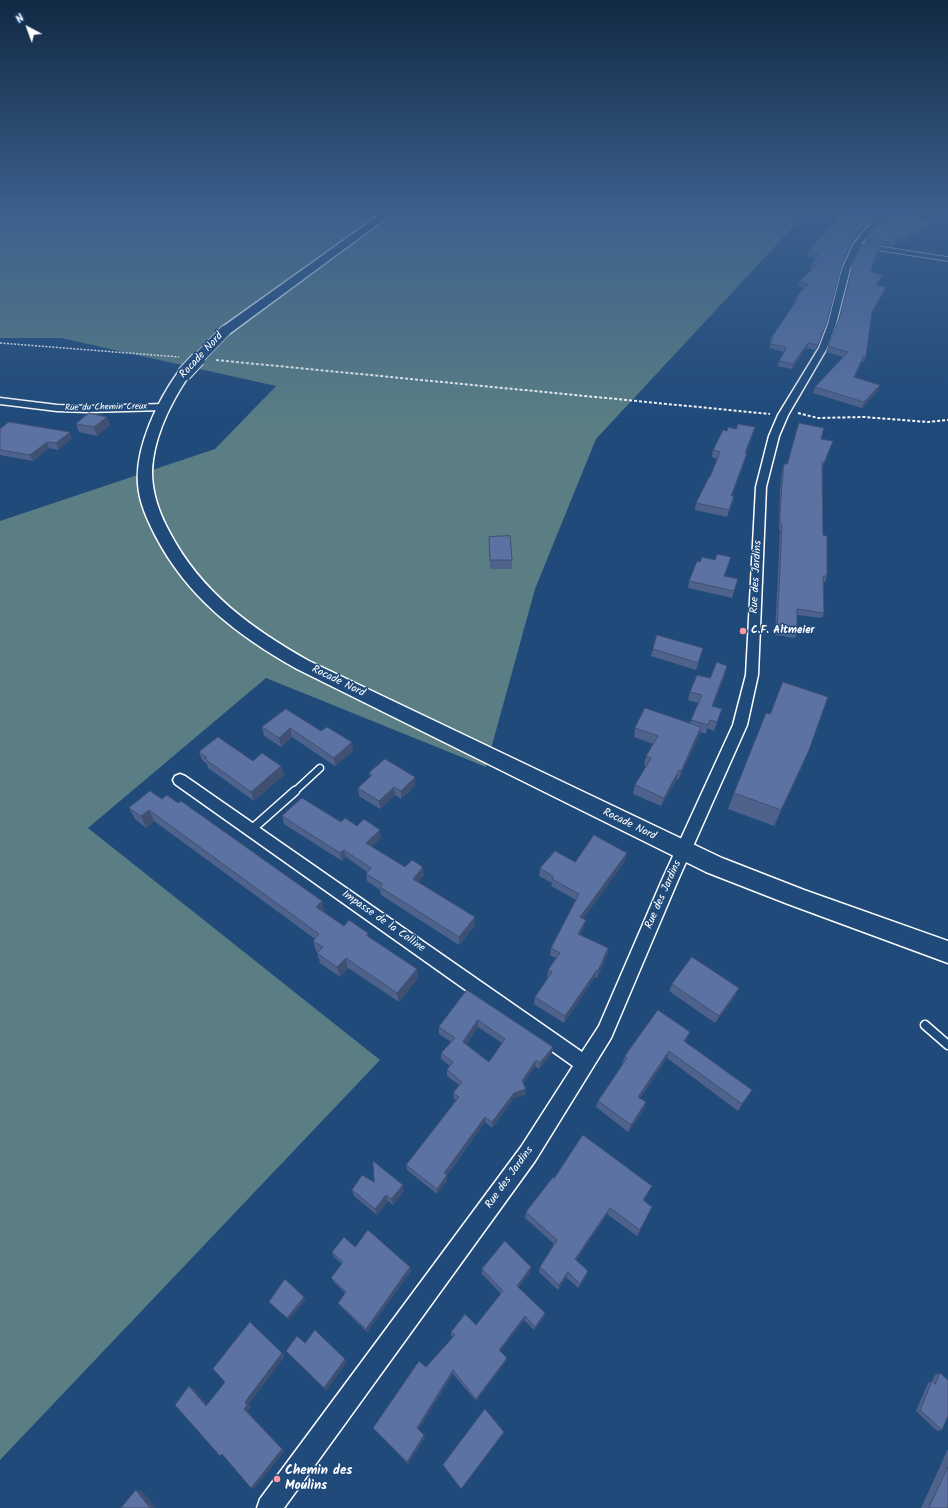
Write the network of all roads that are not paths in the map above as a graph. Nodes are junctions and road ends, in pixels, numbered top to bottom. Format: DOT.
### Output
graph roads {
  1 [pos="291,283"];
  2 [pos="842,283"];
  3 [pos="0,401"];
  4 [pos="164,407"];
  5 [pos="320,768"];
  6 [pos="180,780"];
  7 [pos="251,830"];
  8 [pos="684,851"];
  9 [pos="948,952"];
  10 [pos="925,1025"];
  11 [pos="948,1045"];
  12 [pos="585,1064"];
  13 [pos="269,1508"];
  1 -- 4 [label="main road, Rocade Nord, bridge"];
  2 -- 8 [label="street, Rue des Jardins"];
  3 -- 4 [label="street, Rue du Chemin Creux"];
  4 -- 8 [label="main road, Rocade Nord"];
  5 -- 7 [label="lane"];
  6 -- 7 [label="street, Impasse de la Colline"];
  7 -- 12 [label="street, Impasse de la Colline"];
  8 -- 9 [label="main road, Rocade Nord"];
  8 -- 12 [label="street, Rue des Jardins"];
  10 -- 11 [label="lane"];
  12 -- 13 [label="street, Rue des Jardins"];
}
